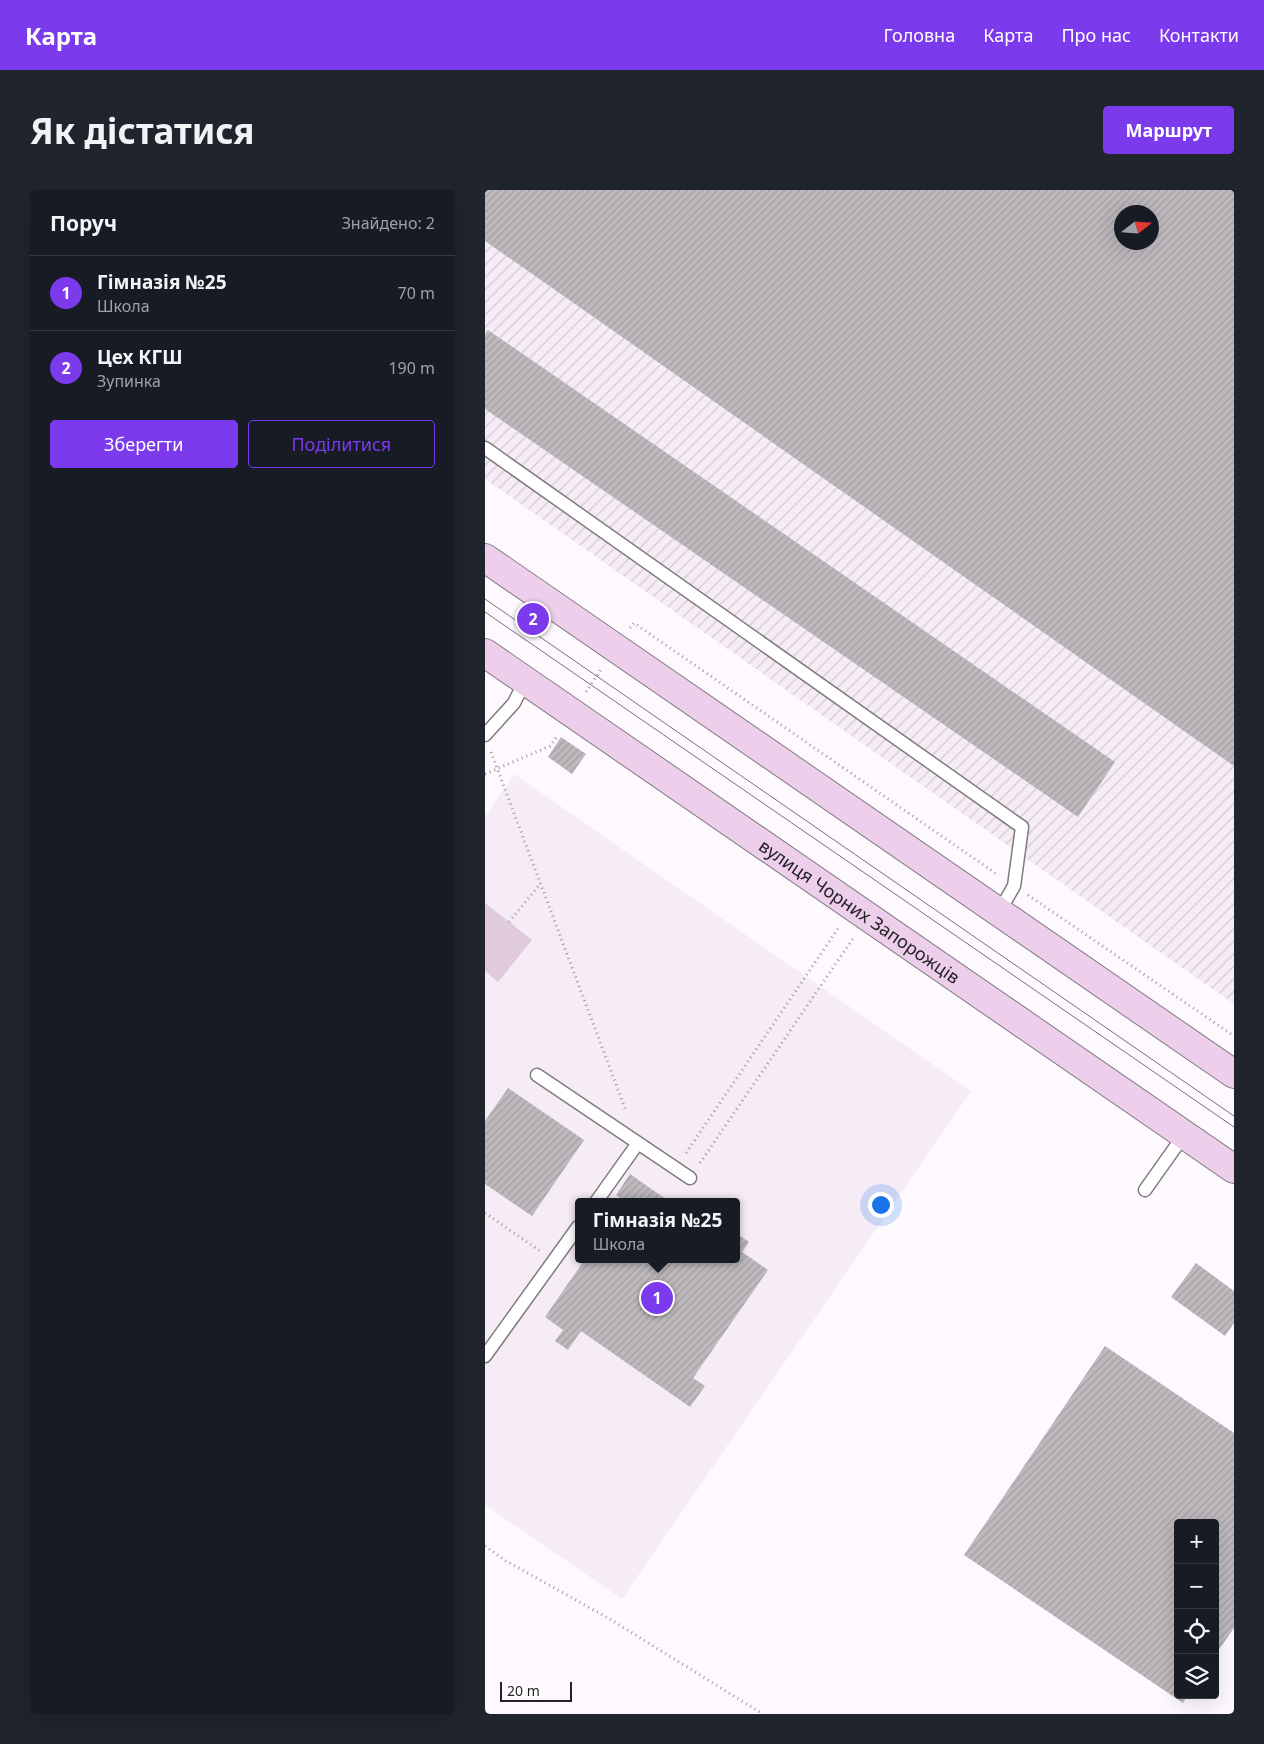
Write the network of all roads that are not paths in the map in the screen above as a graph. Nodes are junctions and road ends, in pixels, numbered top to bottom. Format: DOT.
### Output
graph roads {
  1 [pos="485,448"];
  2 [pos="485,558"];
  3 [pos="485,653"];
  4 [pos="525,681"];
  5 [pos="485,735"];
  6 [pos="999,912"];
  7 [pos="1234,1074"];
  8 [pos="537,1075"];
  9 [pos="1184,1135"];
  10 [pos="638,1142"];
  11 [pos="1234,1169"];
  12 [pos="690,1178"];
  13 [pos="1145,1190"];
  14 [pos="599,1198"];
  15 [pos="575,1231"];
  16 [pos="485,1356"];
  1 -- 6 [label="lane"];
  2 -- 6 [label="main road"];
  3 -- 4 [label="main road, вулиця Чорних Запорожців"];
  4 -- 5 [label="lane"];
  4 -- 9 [label="main road, вулиця Чорних Запорожців"];
  6 -- 7 [label="main road"];
  8 -- 10 [label="lane"];
  9 -- 11 [label="main road, вулиця Чорних Запорожців"];
  9 -- 13 [label="lane"];
  10 -- 12 [label="lane"];
  10 -- 14 [label="lane"];
  15 -- 16 [label="lane"];
}
